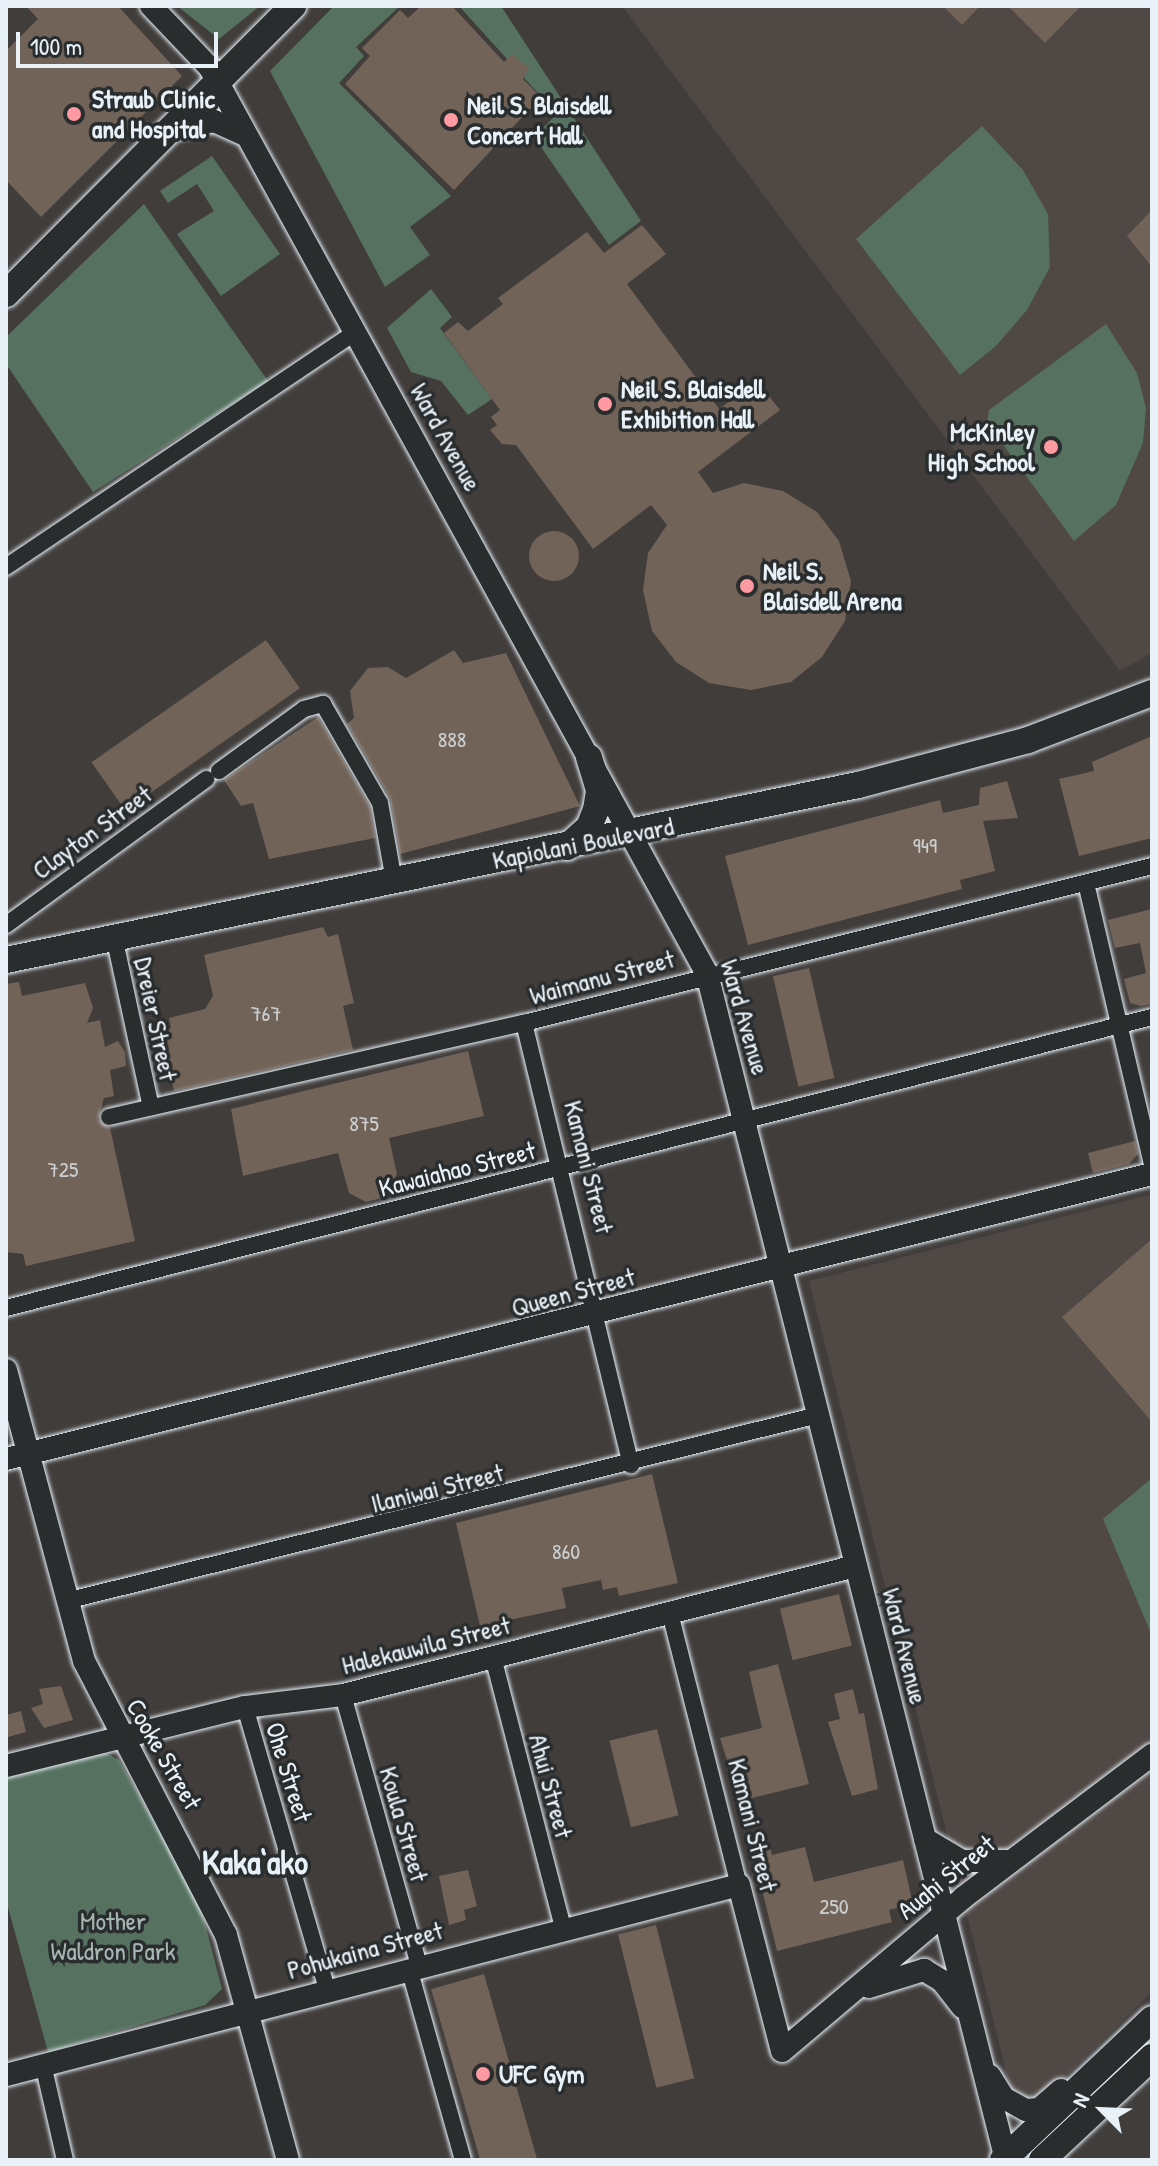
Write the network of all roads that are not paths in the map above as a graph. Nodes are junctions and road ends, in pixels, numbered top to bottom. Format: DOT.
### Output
graph roads {
  1 [pos="151,6"];
  2 [pos="293,6"];
  3 [pos="217,82"];
  4 [pos="168,131"];
  5 [pos="245,135"];
  6 [pos="6,294"];
  7 [pos="354,333"];
  8 [pos="6,567"];
  9 [pos="1152,693"];
  10 [pos="589,757"];
  11 [pos="632,835"];
  12 [pos="567,847"];
  13 [pos="1152,866"];
  14 [pos="394,881"];
  15 [pos="1086,883"];
  16 [pos="6,925"];
  17 [pos="115,941"];
  18 [pos="6,960"];
  19 [pos="707,974"];
  20 [pos="1152,1017"];
  21 [pos="524,1023"];
  22 [pos="1117,1027"];
  23 [pos="151,1107"];
  24 [pos="109,1117"];
  25 [pos="743,1118"];
  26 [pos="1152,1164"];
  27 [pos="561,1168"];
  28 [pos="1152,1174"];
  29 [pos="781,1266"];
  30 [pos="6,1308"];
  31 [pos="595,1314"];
  32 [pos="6,1370"];
  33 [pos="818,1415"];
  34 [pos="30,1453"];
  35 [pos="6,1459"];
  36 [pos="631,1465"];
  37 [pos="856,1566"];
  38 [pos="66,1601"];
  39 [pos="670,1613"];
  40 [pos="493,1657"];
  41 [pos="343,1695"];
  42 [pos="245,1707"];
  43 [pos="120,1735"];
  44 [pos="1152,1755"];
  45 [pos="6,1766"];
  46 [pos="925,1839"];
  47 [pos="1010,1861"];
  48 [pos="739,1885"];
  49 [pos="944,1913"];
  50 [pos="563,1927"];
  51 [pos="414,1966"];
  52 [pos="327,1990"];
  53 [pos="845,1997"];
  54 [pos="247,2011"];
  55 [pos="1152,2017"];
  56 [pos="976,2042"];
  57 [pos="782,2051"];
  58 [pos="1152,2057"];
  59 [pos="43,2064"];
  60 [pos="6,2075"];
  61 [pos="1005,2159"];
  62 [pos="65,2160"];
  63 [pos="288,2160"];
  64 [pos="463,2160"];
  65 [pos="1042,2160"];
  1 -- 3 [label="street, Ward Avenue"];
  2 -- 3 [label="main road"];
  3 -- 4 [label="main road"];
  3 -- 5 [label="street, Ward Avenue"];
  4 -- 5 [label="street"];
  4 -- 6 [label="main road"];
  5 -- 7 [label="street, Ward Avenue"];
  7 -- 8 [label="street"];
  7 -- 10 [label="street, Ward Avenue"];
  9 -- 11 [label="main road, Kapiolani Boulevard"];
  10 -- 11 [label="street, Ward Avenue"];
  10 -- 12 [label="main road"];
  11 -- 12 [label="main road, Kapiolani Boulevard"];
  11 -- 19 [label="street, Ward Avenue"];
  12 -- 14 [label="main road, Kapiolani Boulevard"];
  13 -- 15 [label="street, Waimanu Street"];
  14 -- 16 [label="street, Clayton Street"];
  14 -- 17 [label="main road, Kapiolani Boulevard"];
  15 -- 19 [label="street, Waimanu Street"];
  15 -- 22 [label="street"];
  17 -- 18 [label="main road, Kapiolani Boulevard"];
  17 -- 23 [label="street, Dreier Street"];
  19 -- 21 [label="street, Waimanu Street"];
  19 -- 25 [label="street, Ward Avenue"];
  20 -- 22 [label="street, Kawaiahao Street"];
  21 -- 23 [label="street, Waimanu Street"];
  21 -- 27 [label="street, Kamani Street"];
  22 -- 25 [label="street, Kawaiahao Street"];
  22 -- 26 [label="street"];
  23 -- 24 [label="street, Waimanu Street"];
  25 -- 27 [label="street, Kawaiahao Street"];
  25 -- 29 [label="street, Ward Avenue"];
  27 -- 30 [label="street, Kawaiahao Street"];
  27 -- 31 [label="street, Kamani Street"];
  28 -- 29 [label="street, Queen Street"];
  29 -- 31 [label="street, Queen Street"];
  29 -- 33 [label="street, Ward Avenue"];
  31 -- 34 [label="street, Queen Street"];
  31 -- 36 [label="street, Kamani Street"];
  32 -- 34 [label="street, Cooke Street"];
  33 -- 36 [label="street, Ilaniwai Street"];
  33 -- 37 [label="street, Ward Avenue"];
  34 -- 35 [label="street, Queen Street"];
  34 -- 38 [label="street, Cooke Street"];
  36 -- 38 [label="street, Ilaniwai Street"];
  37 -- 39 [label="street, Halekauwila Street"];
  37 -- 46 [label="street, Ward Avenue"];
  38 -- 43 [label="street, Cooke Street"];
  39 -- 40 [label="street, Halekauwila Street"];
  39 -- 48 [label="street, Kamani Street"];
  40 -- 41 [label="street, Halekauwila Street"];
  40 -- 50 [label="street, Ahui Street"];
  41 -- 42 [label="street, Halekauwila Street"];
  41 -- 51 [label="street, Koula Street"];
  42 -- 43 [label="street, Halekauwila Street"];
  42 -- 52 [label="street, Ohe Street"];
  43 -- 45 [label="street, Halekauwila Street"];
  43 -- 54 [label="street, Cooke Street"];
  44 -- 47 [label="street, Auahi Street"];
  46 -- 47 [label="street"];
  46 -- 49 [label="street, Ward Avenue"];
  47 -- 49 [label="street, Auahi Street"];
  48 -- 50 [label="street, Pohukaina Street"];
  48 -- 57 [label="street, Kamani Street"];
  49 -- 53 [label="street, Auahi Street"];
  49 -- 56 [label="street, Ward Avenue"];
  50 -- 51 [label="street, Pohukaina Street"];
  51 -- 52 [label="street, Pohukaina Street"];
  51 -- 64 [label="street, Koula Street"];
  52 -- 54 [label="street, Pohukaina Street"];
  53 -- 56 [label="street"];
  53 -- 57 [label="street, Auahi Street"];
  54 -- 59 [label="street, Pohukaina Street"];
  54 -- 63 [label="street, Cooke Street"];
  55 -- 56 [label="street"];
  55 -- 61 [label="main road"];
  56 -- 61 [label="street, Ward Avenue"];
  58 -- 65 [label="main road"];
  59 -- 60 [label="street, Pohukaina Street"];
  59 -- 62 [label="street"];
}
